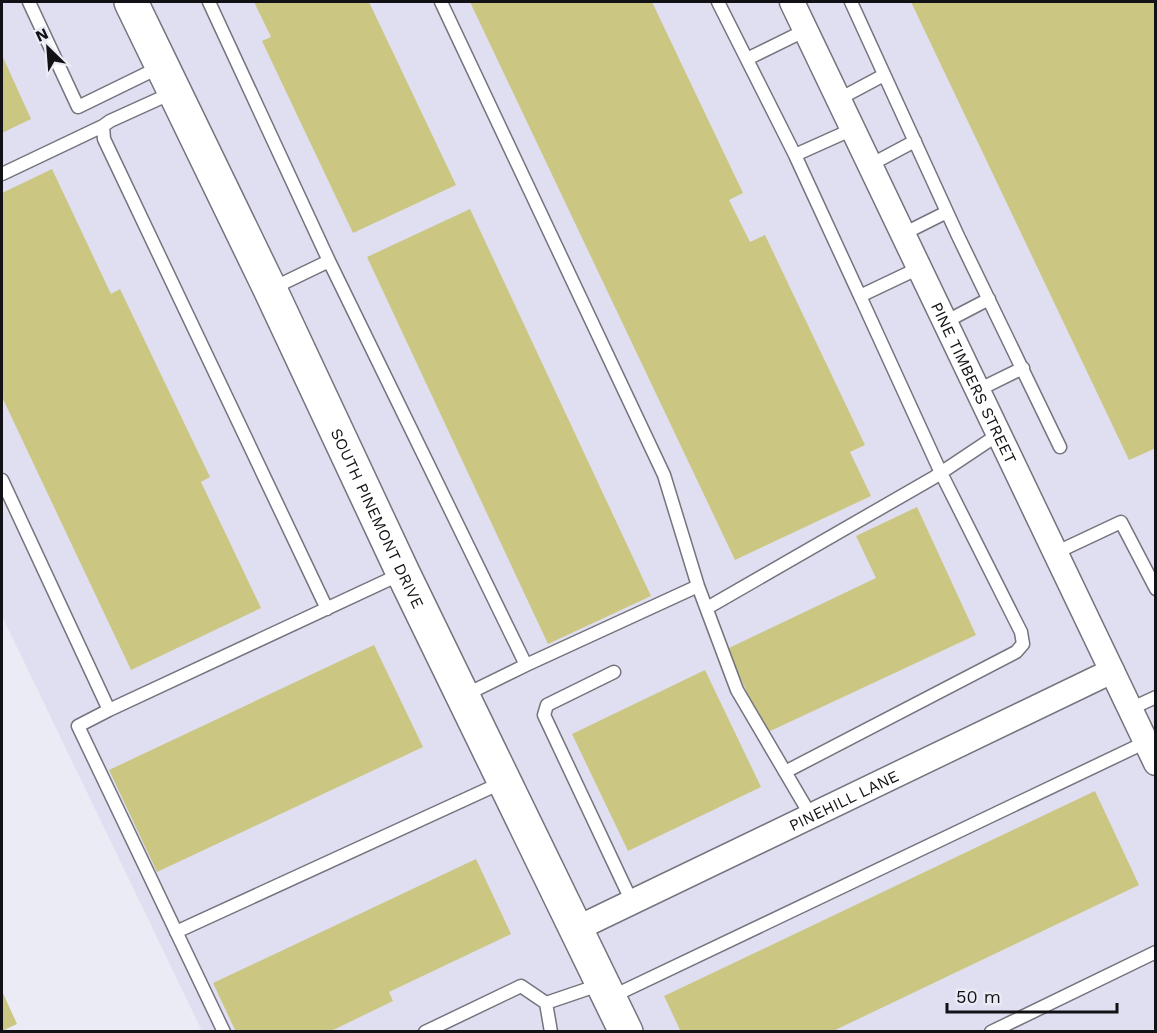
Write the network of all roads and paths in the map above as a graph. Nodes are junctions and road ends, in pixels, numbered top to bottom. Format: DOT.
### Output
graph roads {
  1 [pos="28,2"];
  2 [pos="130,2"];
  3 [pos="209,2"];
  4 [pos="441,2"];
  5 [pos="718,2"];
  6 [pos="792,2"];
  7 [pos="851,2"];
  8 [pos="806,30"];
  9 [pos="747,59"];
  10 [pos="884,75"];
  11 [pos="168,79"];
  12 [pos="839,99"];
  13 [pos="103,126"];
  14 [pos="853,129"];
  15 [pos="915,141"];
  16 [pos="795,155"];
  17 [pos="870,165"];
  18 [pos="2,174"];
  19 [pos="947,212"];
  20 [pos="903,234"];
  21 [pos="329,261"];
  22 [pos="919,268"];
  23 [pos="270,289"];
  24 [pos="860,297"];
  25 [pos="989,299"];
  26 [pos="945,322"];
  27 [pos="1023,368"];
  28 [pos="978,390"];
  29 [pos="999,434"];
  30 [pos="1060,447"];
  31 [pos="941,473"];
  32 [pos="2,480"];
  33 [pos="1055,553"];
  34 [pos="403,573"];
  35 [pos="698,586"];
  36 [pos="1155,589"];
  37 [pos="707,608"];
  38 [pos="327,609"];
  39 [pos="526,665"];
  40 [pos="1112,671"];
  41 [pos="614,672"];
  42 [pos="462,696"];
  43 [pos="1155,697"];
  44 [pos="1130,709"];
  45 [pos="110,710"];
  46 [pos="1150,752"];
  47 [pos="785,772"];
  48 [pos="504,781"];
  49 [pos="811,816"];
  50 [pos="632,902"];
  51 [pos="576,929"];
  52 [pos="176,932"];
  53 [pos="1155,952"];
  54 [pos="606,990"];
  55 [pos="546,1004"];
  56 [pos="224,1032"];
  57 [pos="425,1032"];
  58 [pos="551,1032"];
  59 [pos="626,1032"];
  60 [pos="991,1032"];
  1 -- 11 [label="lane"];
  2 -- 11 [label="street, SOUTH PINEMONT DRIVE"];
  3 -- 21 [label="lane"];
  4 -- 35 [label="lane"];
  5 -- 9 [label="lane"];
  6 -- 8 [label="street, PINE TIMBERS STREET"];
  7 -- 10 [label="lane"];
  8 -- 9 [label="lane"];
  8 -- 12 [label="street, PINE TIMBERS STREET"];
  9 -- 16 [label="lane"];
  10 -- 12 [label="lane"];
  10 -- 15 [label="lane"];
  11 -- 13 [label="lane"];
  11 -- 23 [label="street, SOUTH PINEMONT DRIVE"];
  12 -- 14 [label="street, PINE TIMBERS STREET"];
  13 -- 18 [label="lane"];
  13 -- 38 [label="lane"];
  14 -- 16 [label="lane"];
  14 -- 17 [label="street, PINE TIMBERS STREET"];
  15 -- 17 [label="lane"];
  15 -- 19 [label="lane"];
  16 -- 24 [label="lane"];
  17 -- 20 [label="street, PINE TIMBERS STREET"];
  19 -- 20 [label="lane"];
  19 -- 25 [label="lane"];
  20 -- 22 [label="street, PINE TIMBERS STREET"];
  21 -- 23 [label="lane"];
  21 -- 39 [label="lane"];
  22 -- 24 [label="lane"];
  22 -- 26 [label="street, PINE TIMBERS STREET"];
  23 -- 34 [label="street, SOUTH PINEMONT DRIVE"];
  24 -- 31 [label="lane"];
  25 -- 26 [label="lane"];
  25 -- 27 [label="lane"];
  26 -- 28 [label="street, PINE TIMBERS STREET"];
  27 -- 28 [label="lane"];
  27 -- 30 [label="lane"];
  28 -- 29 [label="street, PINE TIMBERS STREET"];
  29 -- 31 [label="lane"];
  29 -- 33 [label="street, PINE TIMBERS STREET"];
  31 -- 37 [label="lane"];
  31 -- 47 [label="lane"];
  32 -- 45 [label="lane"];
  33 -- 36 [label="lane"];
  33 -- 40 [label="street, PINE TIMBERS STREET"];
  34 -- 38 [label="lane"];
  34 -- 42 [label="street, SOUTH PINEMONT DRIVE"];
  35 -- 37 [label="lane"];
  35 -- 39 [label="lane"];
  37 -- 47 [label="lane"];
  38 -- 45 [label="lane"];
  39 -- 42 [label="lane"];
  40 -- 44 [label="street, PINE TIMBERS STREET"];
  40 -- 49 [label="street, PINEHILL LANE"];
  41 -- 50 [label="lane"];
  42 -- 48 [label="street, SOUTH PINEMONT DRIVE"];
  43 -- 44 [label="lane"];
  44 -- 46 [label="street, PINE TIMBERS STREET"];
  45 -- 52 [label="lane"];
  46 -- 54 [label="lane"];
  47 -- 49 [label="lane"];
  48 -- 51 [label="street, SOUTH PINEMONT DRIVE"];
  48 -- 52 [label="lane"];
  49 -- 50 [label="street, PINEHILL LANE"];
  50 -- 51 [label="street, PINEHILL LANE"];
  51 -- 54 [label="street, SOUTH PINEMONT DRIVE"];
  52 -- 56 [label="lane"];
  53 -- 60 [label="lane"];
  54 -- 55 [label="lane"];
  54 -- 59 [label="street, SOUTH PINEMONT DRIVE"];
  55 -- 57 [label="lane"];
  55 -- 58 [label="lane"];
}
